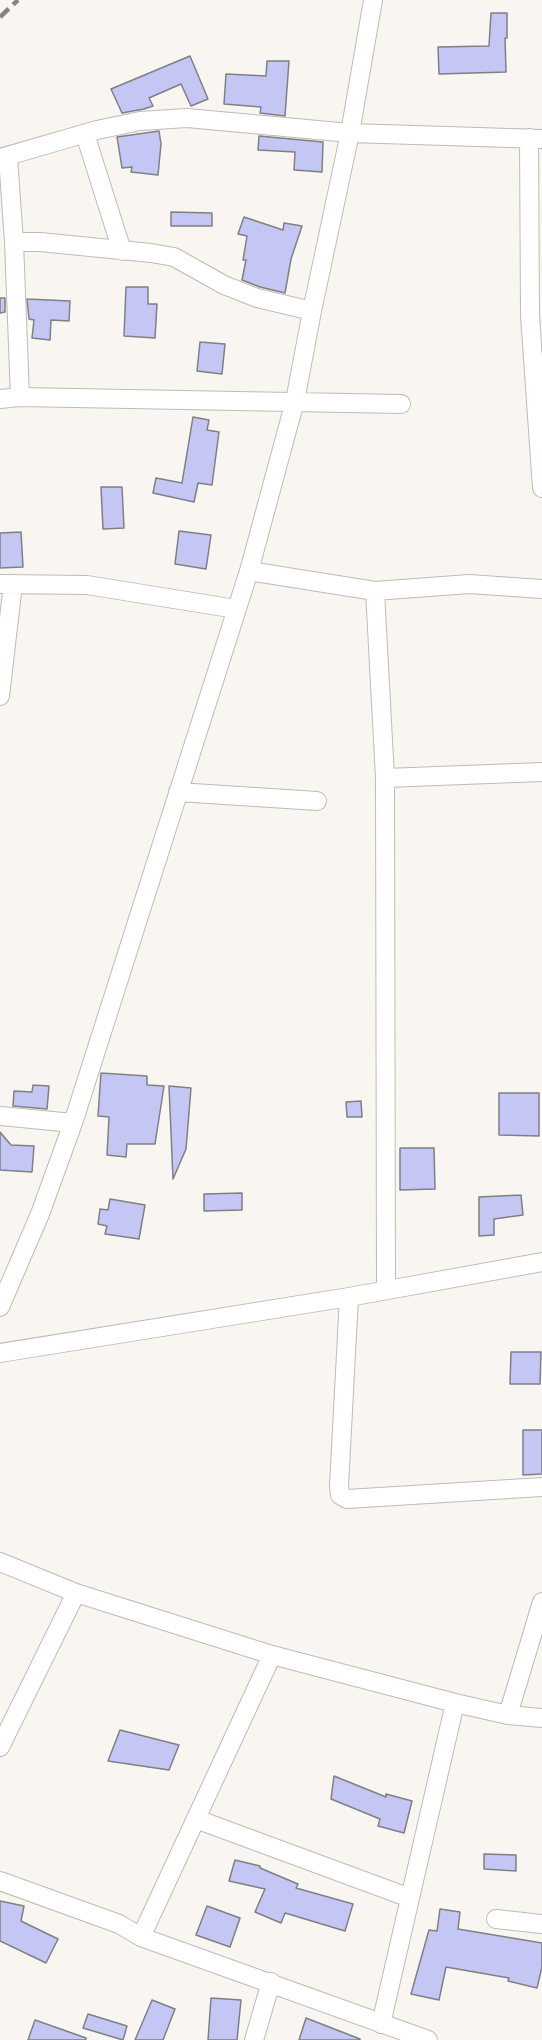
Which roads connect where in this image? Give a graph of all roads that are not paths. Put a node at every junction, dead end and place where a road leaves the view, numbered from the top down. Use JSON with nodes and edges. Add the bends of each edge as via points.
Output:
{"nodes":[{"id":1,"x":373,"y":0,"type":"edge"},
{"id":2,"x":350,"y":133,"type":"junction"},
{"id":3,"x":85,"y":134,"type":"junction"},
{"id":4,"x":536,"y":138,"type":"edge"},
{"id":5,"x":4,"y":158,"type":"edge"},
{"id":6,"x":14,"y":242,"type":"junction"},
{"id":7,"x":122,"y":251,"type":"junction"},
{"id":8,"x":312,"y":311,"type":"junction"},
{"id":9,"x":536,"y":316,"type":"edge"},
{"id":10,"x":20,"y":397,"type":"junction"},
{"id":11,"x":0,"y":399,"type":"edge"},
{"id":12,"x":295,"y":401,"type":"junction"},
{"id":13,"x":401,"y":404,"type":"dead end"},
{"id":14,"x":542,"y":488,"type":"edge"},
{"id":15,"x":249,"y":571,"type":"junction"},
{"id":16,"x":7,"y":584,"type":"edge"},
{"id":17,"x":542,"y":589,"type":"edge"},
{"id":18,"x":375,"y":591,"type":"junction"},
{"id":19,"x":236,"y":609,"type":"junction"},
{"id":20,"x":0,"y":696,"type":"edge"},
{"id":21,"x":542,"y":772,"type":"edge"},
{"id":22,"x":385,"y":778,"type":"junction"},
{"id":23,"x":178,"y":792,"type":"junction"},
{"id":24,"x":317,"y":801,"type":"dead end"},
{"id":25,"x":0,"y":1116,"type":"edge"},
{"id":26,"x":73,"y":1123,"type":"junction"},
{"id":27,"x":542,"y":1262,"type":"edge"},
{"id":28,"x":386,"y":1290,"type":"junction"},
{"id":29,"x":349,"y":1297,"type":"junction"},
{"id":30,"x":0,"y":1307,"type":"edge"},
{"id":31,"x":0,"y":1353,"type":"edge"},
{"id":32,"x":542,"y":1487,"type":"edge"},
{"id":33,"x":0,"y":1562,"type":"edge"},
{"id":34,"x":76,"y":1593,"type":"junction"},
{"id":35,"x":542,"y":1602,"type":"edge"},
{"id":36,"x":272,"y":1655,"type":"junction"},
{"id":37,"x":456,"y":1703,"type":"junction"},
{"id":38,"x":508,"y":1714,"type":"junction"},
{"id":39,"x":542,"y":1718,"type":"edge"},
{"id":40,"x":0,"y":1747,"type":"edge"},
{"id":41,"x":196,"y":1819,"type":"junction"},
{"id":42,"x":0,"y":1881,"type":"edge"},
{"id":43,"x":410,"y":1898,"type":"junction"},
{"id":44,"x":496,"y":1918,"type":"dead end"},
{"id":45,"x":542,"y":1924,"type":"edge"},
{"id":46,"x":141,"y":1936,"type":"junction"},
{"id":47,"x":271,"y":1982,"type":"junction"},
{"id":48,"x":381,"y":2024,"type":"junction"},
{"id":49,"x":254,"y":2040,"type":"edge"},
{"id":50,"x":428,"y":2040,"type":"edge"}],
"edges":[{"from":1,"to":2,"type":"street"},
{"from":2,"to":3,"type":"street","via":[[187,118],[140,121]]},
{"from":2,"to":4,"type":"street"},
{"from":2,"to":8,"type":"street"},
{"from":3,"to":5,"type":"street"},
{"from":3,"to":7,"type":"street"},
{"from":4,"to":9,"type":"street"},
{"from":5,"to":6,"type":"street"},
{"from":6,"to":7,"type":"street"},
{"from":6,"to":10,"type":"street"},
{"from":7,"to":8,"type":"street","via":[[174,257],[256,298]]},
{"from":8,"to":12,"type":"street"},
{"from":9,"to":14,"type":"street"},
{"from":10,"to":11,"type":"street"},
{"from":10,"to":12,"type":"street"},
{"from":12,"to":13,"type":"street"},
{"from":12,"to":15,"type":"street"},
{"from":15,"to":18,"type":"street"},
{"from":15,"to":19,"type":"street"},
{"from":16,"to":19,"type":"street","via":[[87,585]]},
{"from":16,"to":20,"type":"street"},
{"from":17,"to":18,"type":"street","via":[[469,584]]},
{"from":18,"to":22,"type":"street"},
{"from":19,"to":23,"type":"street"},
{"from":21,"to":22,"type":"street"},
{"from":22,"to":28,"type":"street"},
{"from":23,"to":24,"type":"street"},
{"from":23,"to":26,"type":"street"},
{"from":25,"to":26,"type":"street"},
{"from":26,"to":30,"type":"street"},
{"from":27,"to":28,"type":"street"},
{"from":28,"to":29,"type":"street"},
{"from":29,"to":31,"type":"street"},
{"from":29,"to":32,"type":"street","via":[[340,1495],[347,1499]]},
{"from":33,"to":34,"type":"street"},
{"from":34,"to":36,"type":"street"},
{"from":34,"to":40,"type":"street"},
{"from":35,"to":38,"type":"street"},
{"from":36,"to":37,"type":"street"},
{"from":36,"to":41,"type":"street"},
{"from":37,"to":38,"type":"street"},
{"from":37,"to":43,"type":"street"},
{"from":38,"to":39,"type":"street"},
{"from":41,"to":43,"type":"street"},
{"from":41,"to":46,"type":"street"},
{"from":42,"to":46,"type":"street","via":[[119,1924]]},
{"from":43,"to":48,"type":"street"},
{"from":44,"to":45,"type":"street"},
{"from":46,"to":47,"type":"street"},
{"from":47,"to":48,"type":"street"},
{"from":47,"to":49,"type":"street"},
{"from":48,"to":50,"type":"street"}]}
